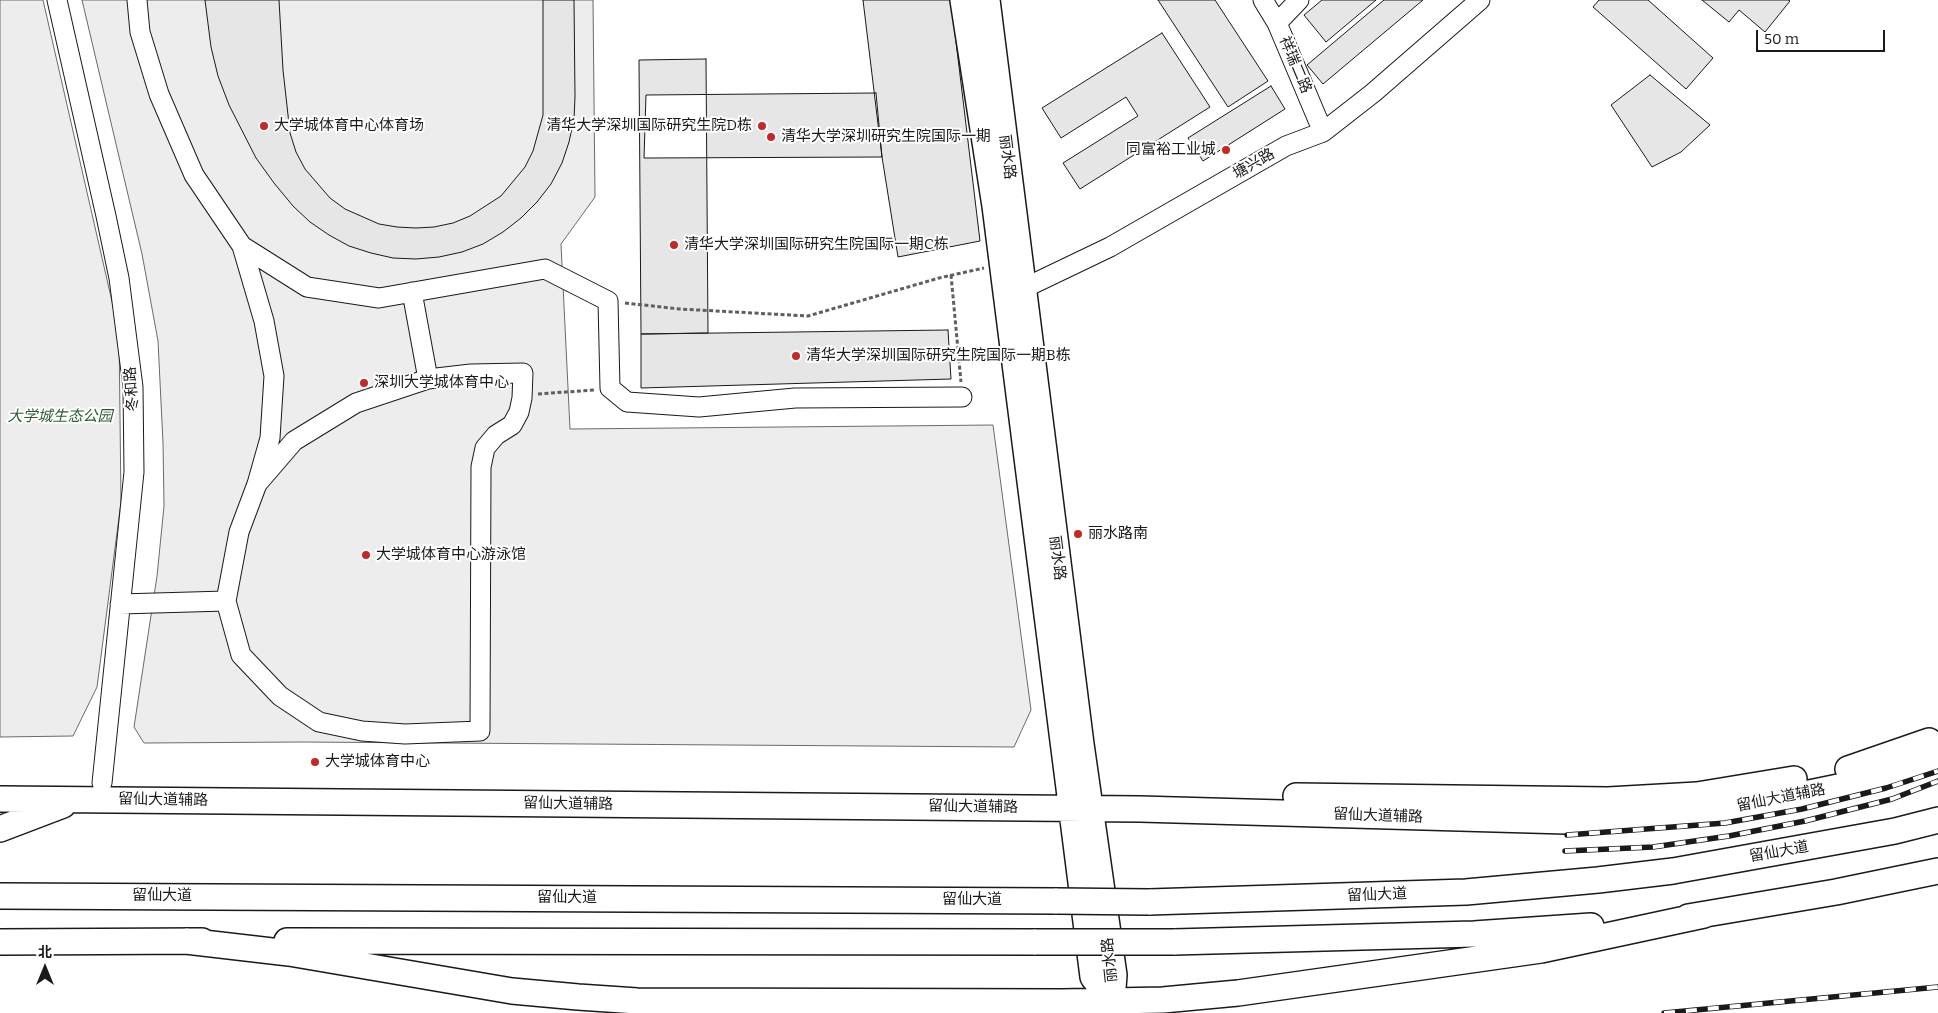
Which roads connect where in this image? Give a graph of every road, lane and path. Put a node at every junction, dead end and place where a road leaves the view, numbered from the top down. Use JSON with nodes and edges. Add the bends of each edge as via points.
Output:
{"nodes":[{"id":1,"x":57,"y":0,"type":"edge"},
{"id":2,"x":137,"y":0,"type":"edge"},
{"id":3,"x":963,"y":0,"type":"edge"},
{"id":4,"x":987,"y":0,"type":"edge"},
{"id":5,"x":1263,"y":0,"type":"edge"},
{"id":6,"x":1299,"y":0,"type":"edge"},
{"id":7,"x":1480,"y":0,"type":"edge"},
{"id":8,"x":1277,"y":23,"type":"junction"},
{"id":9,"x":1323,"y":132,"type":"junction"},
{"id":10,"x":242,"y":246,"type":"junction"},
{"id":11,"x":1002,"y":264,"type":"junction"},
{"id":12,"x":951,"y":275,"type":"junction"},
{"id":13,"x":412,"y":292,"type":"junction"},
{"id":14,"x":1015,"y":293,"type":"junction"},
{"id":15,"x":608,"y":301,"type":"junction"},
{"id":16,"x":428,"y":379,"type":"junction"},
{"id":17,"x":610,"y":388,"type":"junction"},
{"id":18,"x":522,"y":395,"type":"junction"},
{"id":19,"x":962,"y":397,"type":"joint"},
{"id":20,"x":257,"y":484,"type":"junction"},
{"id":21,"x":226,"y":602,"type":"junction"},
{"id":22,"x":120,"y":604,"type":"junction"},
{"id":23,"x":1938,"y":737,"type":"edge"},
{"id":24,"x":1938,"y":755,"type":"edge"},
{"id":25,"x":0,"y":782,"type":"edge"},
{"id":26,"x":102,"y":783,"type":"junction"},
{"id":27,"x":0,"y":799,"type":"edge"},
{"id":28,"x":76,"y":799,"type":"junction"},
{"id":29,"x":1079,"y":801,"type":"junction"},
{"id":30,"x":1938,"y":820,"type":"edge"},
{"id":31,"x":0,"y":829,"type":"edge"},
{"id":32,"x":1938,"y":871,"type":"edge"},
{"id":33,"x":0,"y":896,"type":"edge"},
{"id":34,"x":1704,"y":915,"type":"junction"},
{"id":35,"x":186,"y":941,"type":"junction"},
{"id":36,"x":0,"y":942,"type":"edge"},
{"id":37,"x":1112,"y":1001,"type":"junction"}],
"edges":[{"from":1,"to":22,"type":"street","name":"冬和路","via":[[119,278],[133,387],[134,472]]},
{"from":2,"to":10,"type":"street","via":[[140,32],[163,103],[194,175]]},
{"from":3,"to":11,"type":"main road","name":"丽水路"},
{"from":4,"to":14,"type":"main road","name":"丽水路"},
{"from":5,"to":8,"type":"street","name":"祥瑞二路"},
{"from":6,"to":8,"type":"street"},
{"from":7,"to":9,"type":"street","name":"塘兴路","via":[[1376,91]]},
{"from":8,"to":9,"type":"street","name":"祥瑞二路"},
{"from":9,"to":14,"type":"street","name":"塘兴路","via":[[1286,146],[1110,247]]},
{"from":10,"to":13,"type":"street","via":[[307,286],[379,298]]},
{"from":10,"to":20,"type":"street","via":[[264,321],[274,376],[270,438]]},
{"from":11,"to":12,"type":"path"},
{"from":11,"to":14,"type":"main road","name":"丽水路"},
{"from":12,"to":15,"type":"path","via":[[808,316],[680,309]]},
{"from":12,"to":19,"type":"path"},
{"from":13,"to":15,"type":"street","via":[[545,269]]},
{"from":13,"to":16,"type":"street"},
{"from":14,"to":29,"type":"main road","name":"丽水路"},
{"from":15,"to":17,"type":"street"},
{"from":16,"to":18,"type":"street","via":[[523,373]]},
{"from":16,"to":20,"type":"street","via":[[356,404],[294,441]]},
{"from":17,"to":18,"type":"path"},
{"from":17,"to":19,"type":"street","via":[[627,402],[699,408],[795,398]]},
{"from":18,"to":21,"type":"street","via":[[512,425],[485,448],[481,467],[480,731],[405,734],[362,731],[319,722],[280,696],[241,655]]},
{"from":20,"to":21,"type":"street","via":[[239,532]]},
{"from":21,"to":22,"type":"street"},
{"from":22,"to":26,"type":"street","name":"冬和路"},
{"from":23,"to":29,"type":"main road","name":"留仙大道辅路","via":[[1850,768],[1697,795],[1608,800],[1139,795]]},
{"from":24,"to":29,"type":"main road","name":"留仙大道辅路","via":[[1853,784],[1756,804],[1566,821]]},
{"from":25,"to":26,"type":"main road","name":"留仙大道辅路"},
{"from":26,"to":28,"type":"main road"},
{"from":26,"to":29,"type":"main road","name":"留仙大道辅路"},
{"from":27,"to":28,"type":"main road","name":"留仙大道辅路"},
{"from":28,"to":29,"type":"main road","name":"留仙大道辅路"},
{"from":28,"to":31,"type":"main road"},
{"from":29,"to":37,"type":"main road","name":"丽水路","via":[[1093,976]]},
{"from":30,"to":33,"type":"main road","name":"留仙大道","bridge":true,"via":[[1895,831],[1673,871],[1466,892],[1149,902]]},
{"from":32,"to":34,"type":"main road"},
{"from":34,"to":35,"type":"main road","bridge":true,"via":[[1474,934],[1174,942]]},
{"from":34,"to":37,"type":"main road","via":[[1541,950],[1238,993]]},
{"from":35,"to":36,"type":"main road"},
{"from":35,"to":37,"type":"main road","via":[[289,954],[512,991],[578,997],[637,1000]]}]}
